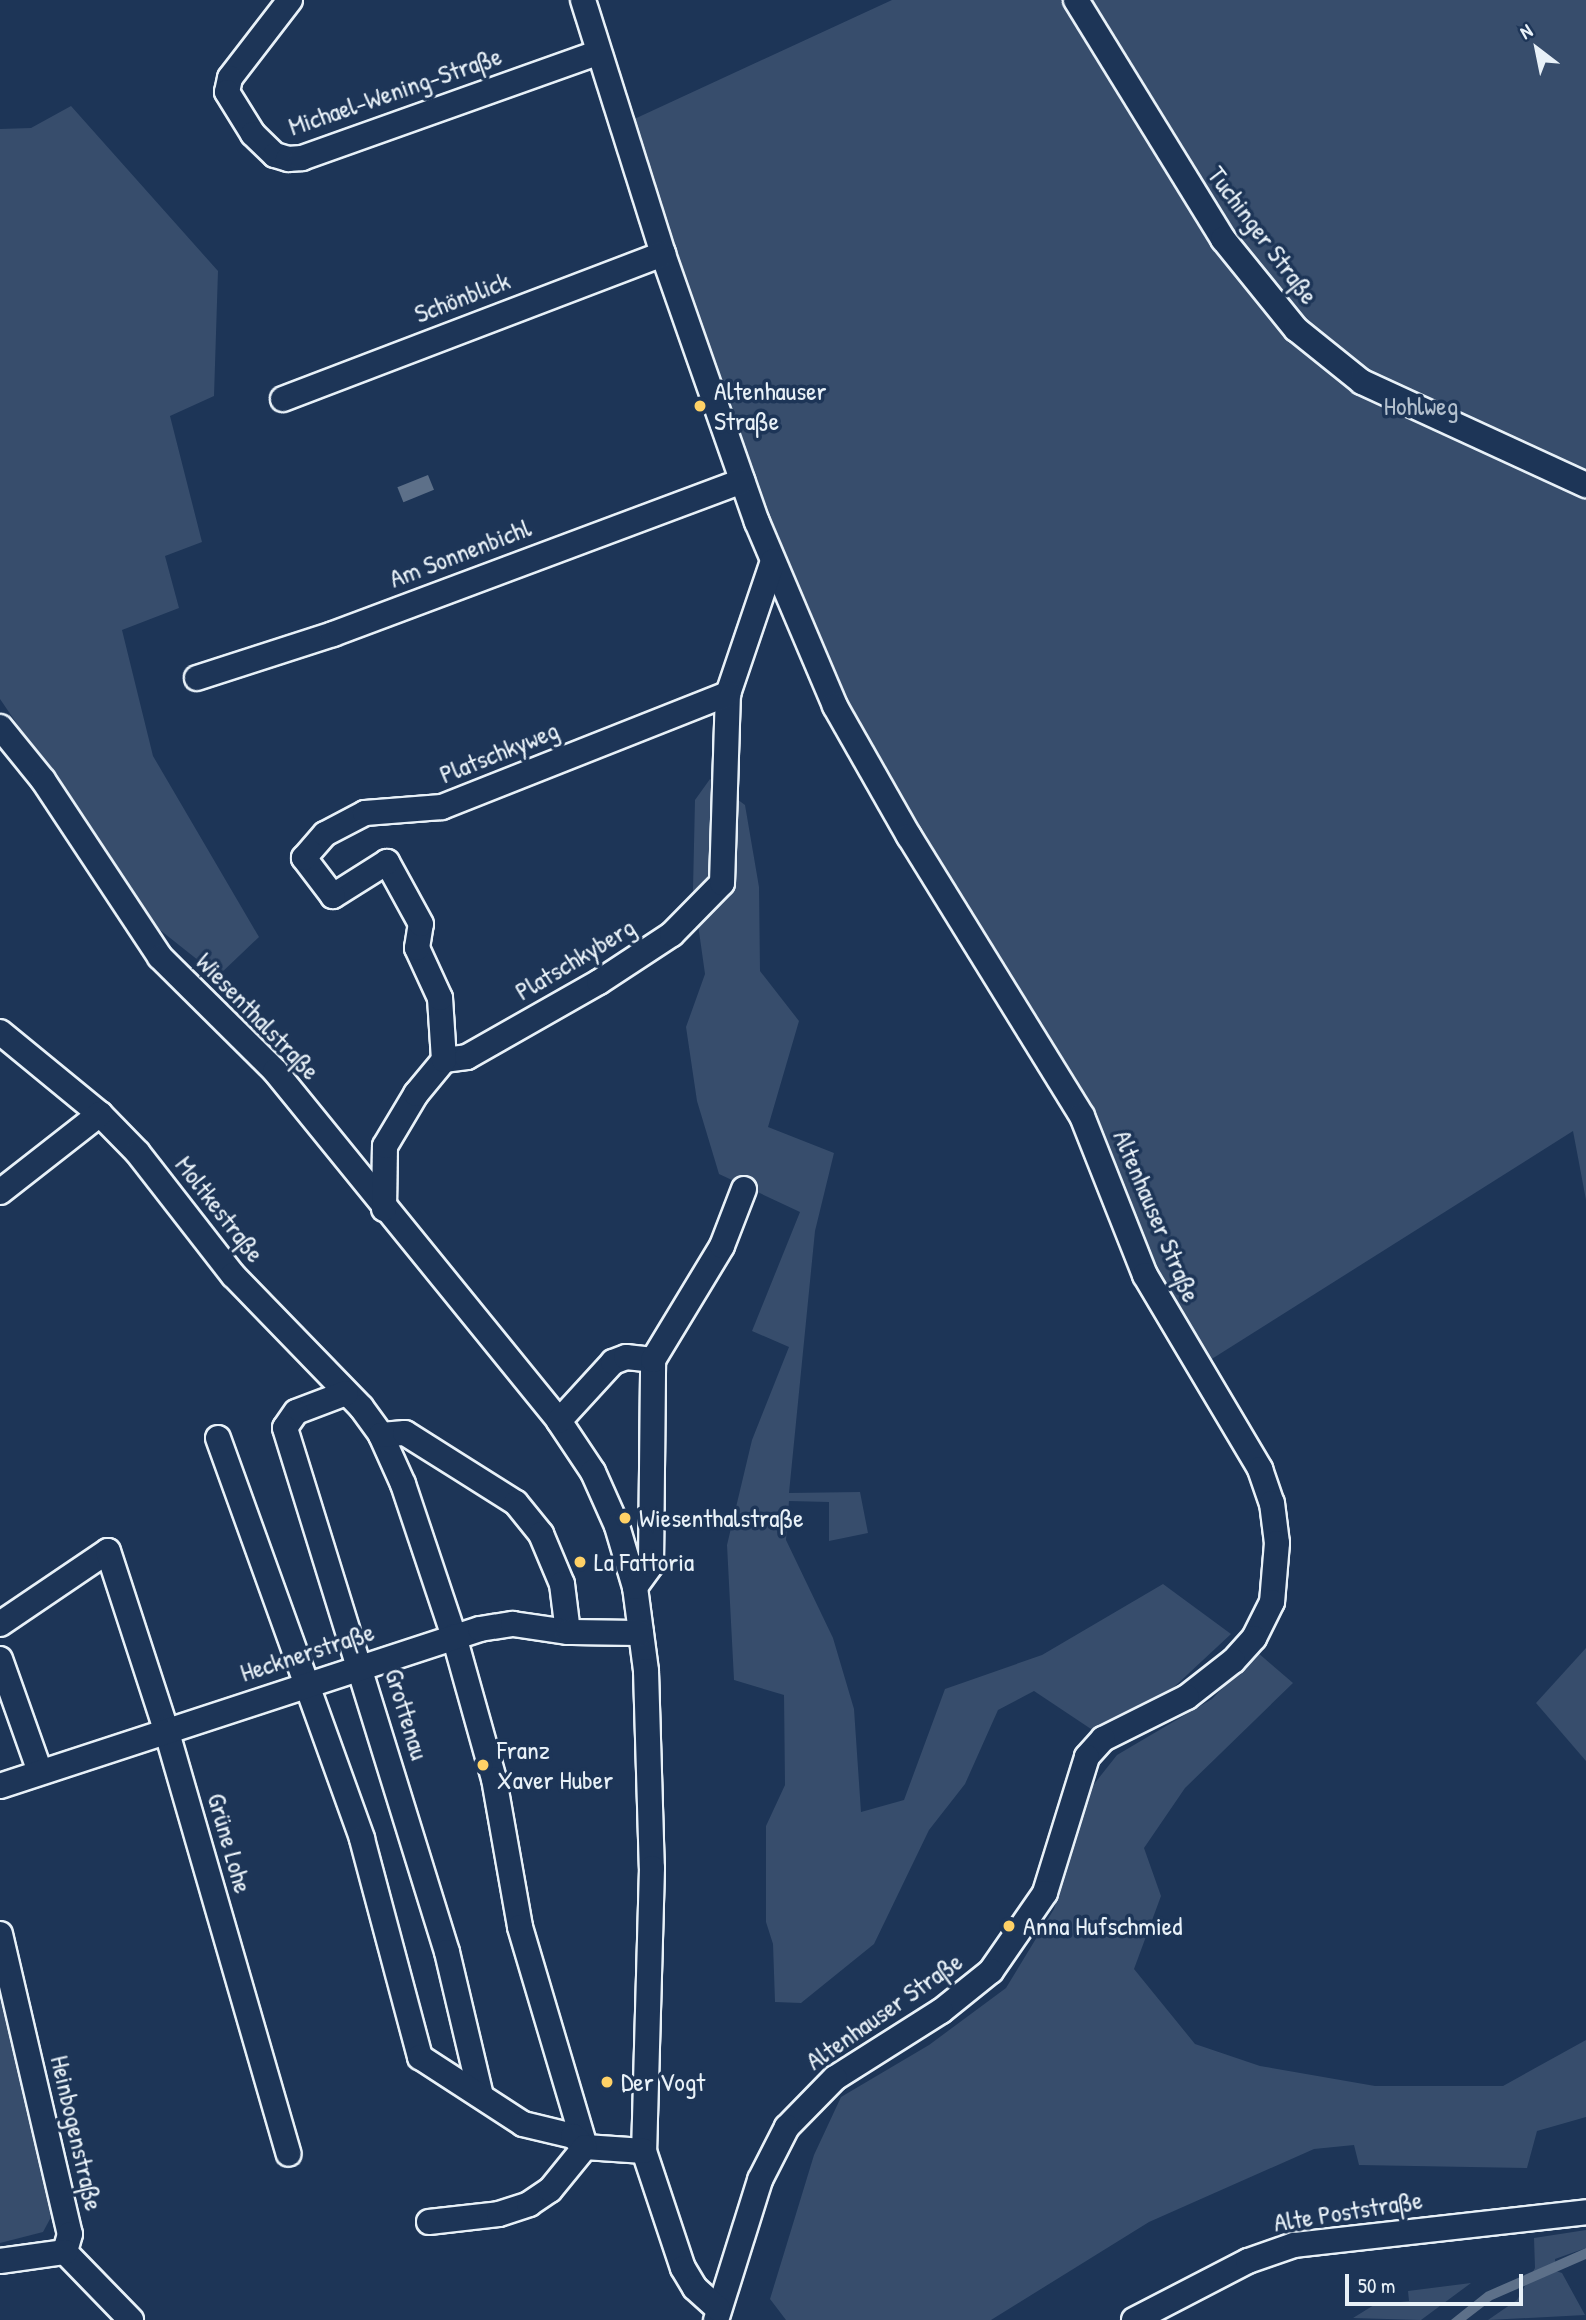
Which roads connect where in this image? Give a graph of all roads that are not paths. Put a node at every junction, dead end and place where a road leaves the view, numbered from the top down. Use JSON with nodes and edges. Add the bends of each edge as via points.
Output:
{"nodes":[{"id":1,"x":290,"y":0,"type":"edge"},
{"id":2,"x":583,"y":0,"type":"edge"},
{"id":3,"x":1076,"y":0,"type":"edge"},
{"id":4,"x":597,"y":53,"type":"junction"},
{"id":5,"x":663,"y":254,"type":"junction"},
{"id":6,"x":283,"y":399,"type":"dead end"},
{"id":7,"x":742,"y":481,"type":"junction"},
{"id":8,"x":1586,"y":485,"type":"edge"},
{"id":9,"x":773,"y":561,"type":"junction"},
{"id":10,"x":197,"y":678,"type":"dead end"},
{"id":11,"x":728,"y":695,"type":"junction"},
{"id":12,"x":0,"y":727,"type":"edge"},
{"id":13,"x":0,"y":1032,"type":"edge"},
{"id":14,"x":444,"y":1060,"type":"junction"},
{"id":15,"x":100,"y":1114,"type":"junction"},
{"id":16,"x":744,"y":1189,"type":"dead end"},
{"id":17,"x":0,"y":1192,"type":"edge"},
{"id":18,"x":384,"y":1209,"type":"junction"},
{"id":19,"x":653,"y":1360,"type":"junction"},
{"id":20,"x":346,"y":1393,"type":"junction"},
{"id":21,"x":559,"y":1420,"type":"junction"},
{"id":22,"x":381,"y":1435,"type":"junction"},
{"id":23,"x":218,"y":1438,"type":"dead end"},
{"id":24,"x":635,"y":1587,"type":"junction"},
{"id":25,"x":0,"y":1624,"type":"edge"},
{"id":26,"x":568,"y":1632,"type":"junction"},
{"id":27,"x":640,"y":1633,"type":"junction"},
{"id":28,"x":454,"y":1636,"type":"junction"},
{"id":29,"x":0,"y":1659,"type":"edge"},
{"id":30,"x":361,"y":1666,"type":"junction"},
{"id":31,"x":305,"y":1684,"type":"junction"},
{"id":32,"x":166,"y":1729,"type":"junction"},
{"id":33,"x":40,"y":1772,"type":"junction"},
{"id":34,"x":0,"y":1786,"type":"edge"},
{"id":35,"x":0,"y":1934,"type":"edge"},
{"id":36,"x":480,"y":2092,"type":"junction"},
{"id":37,"x":585,"y":2147,"type":"junction"},
{"id":38,"x":644,"y":2151,"type":"junction"},
{"id":39,"x":289,"y":2154,"type":"dead end"},
{"id":40,"x":1586,"y":2213,"type":"edge"},
{"id":41,"x":429,"y":2222,"type":"dead end"},
{"id":42,"x":65,"y":2252,"type":"junction"},
{"id":43,"x":0,"y":2261,"type":"edge"},
{"id":44,"x":717,"y":2314,"type":"edge"},
{"id":45,"x":131,"y":2320,"type":"edge"},
{"id":46,"x":1134,"y":2320,"type":"edge"}],
"edges":[{"from":1,"to":4,"type":"street","name":"Michael-Wening-Straße","via":[[230,78],[227,92],[253,134],[275,155],[288,159],[302,158]]},
{"from":2,"to":4,"type":"street","name":"Altenhauser Straße"},
{"from":3,"to":8,"type":"street","name":"Tuchinger Straße","via":[[1217,230],[1296,329],[1362,382]]},
{"from":4,"to":5,"type":"street","name":"Altenhauser Straße"},
{"from":5,"to":6,"type":"street","name":"Schönblick"},
{"from":5,"to":7,"type":"street","name":"Altenhauser Straße"},
{"from":7,"to":9,"type":"street","name":"Altenhauser Straße"},
{"from":7,"to":10,"type":"street","name":"Am Sonnenbichl","via":[[314,641]]},
{"from":9,"to":11,"type":"street"},
{"from":9,"to":44,"type":"street","name":"Altenhauser Straße","via":[[835,706],[909,836],[1082,1116],[1145,1275],[1260,1469],[1272,1503],[1278,1566],[1266,1615],[1233,1661],[1186,1697],[1103,1739],[1087,1758],[1045,1893],[990,1971],[942,2011],[835,2078],[787,2127],[760,2180]]},
{"from":11,"to":14,"type":"street","name":"Platschkyberg","via":[[722,883],[672,934],[599,982],[467,1057]]},
{"from":11,"to":14,"type":"street","name":"Platschkyweg","via":[[442,807],[365,813],[326,834],[304,858],[333,896],[387,862],[421,925],[416,948],[440,998]]},
{"from":12,"to":18,"type":"street","name":"Wiesenthalstraße","via":[[43,780],[160,957],[275,1071]]},
{"from":13,"to":15,"type":"street","name":"Moltkestraße"},
{"from":14,"to":18,"type":"street","via":[[416,1094],[385,1146]]},
{"from":15,"to":17,"type":"street"},
{"from":15,"to":20,"type":"street","name":"Moltkestraße","via":[[138,1153],[233,1275]]},
{"from":16,"to":19,"type":"street","via":[[722,1246]]},
{"from":18,"to":21,"type":"street","name":"Wiesenthalstraße"},
{"from":19,"to":21,"type":"street","via":[[625,1357],[613,1362]]},
{"from":19,"to":24,"type":"street","via":[[651,1564]]},
{"from":20,"to":22,"type":"street","name":"Moltkestraße"},
{"from":20,"to":30,"type":"street","name":"Grottenau","via":[[296,1412],[285,1428]]},
{"from":21,"to":24,"type":"street","name":"Wiesenthalstraße","via":[[593,1472],[617,1526]]},
{"from":22,"to":26,"type":"street","via":[[405,1433],[516,1503],[541,1534],[562,1584]]},
{"from":22,"to":28,"type":"street","name":"Moltkestraße","via":[[403,1484]]},
{"from":23,"to":31,"type":"street"},
{"from":24,"to":27,"type":"street","name":"Wiesenthalstraße"},
{"from":25,"to":32,"type":"street","name":"Grüne Lohe","via":[[108,1551]]},
{"from":26,"to":27,"type":"street","name":"Hecknerstraße"},
{"from":26,"to":28,"type":"street","name":"Hecknerstraße","via":[[500,1624]]},
{"from":27,"to":38,"type":"street","name":"Wiesenthalstraße","via":[[650,1753],[652,1868]]},
{"from":28,"to":30,"type":"street","name":"Hecknerstraße"},
{"from":28,"to":37,"type":"street","via":[[494,1779],[520,1927]]},
{"from":29,"to":33,"type":"street"},
{"from":30,"to":31,"type":"street","name":"Hecknerstraße"},
{"from":30,"to":36,"type":"street","name":"Grottenau","via":[[447,1952]]},
{"from":31,"to":32,"type":"street","name":"Hecknerstraße"},
{"from":31,"to":36,"type":"street","via":[[362,1839],[420,2057]]},
{"from":32,"to":33,"type":"street","name":"Hecknerstraße"},
{"from":32,"to":39,"type":"street","name":"Grüne Lohe"},
{"from":33,"to":34,"type":"street","name":"Hecknerstraße"},
{"from":35,"to":42,"type":"street","name":"Heinbogenstraße","via":[[70,2234]]},
{"from":36,"to":37,"type":"street","via":[[523,2124],[572,2136]]},
{"from":37,"to":38,"type":"street"},
{"from":37,"to":41,"type":"street","via":[[550,2190],[528,2204],[499,2214]]},
{"from":38,"to":44,"type":"street","name":"Wiesenthalstraße","via":[[683,2268]]},
{"from":40,"to":46,"type":"street","name":"Alte Poststraße","via":[[1294,2245],[1248,2261]]},
{"from":42,"to":43,"type":"street"},
{"from":42,"to":45,"type":"street"}]}
